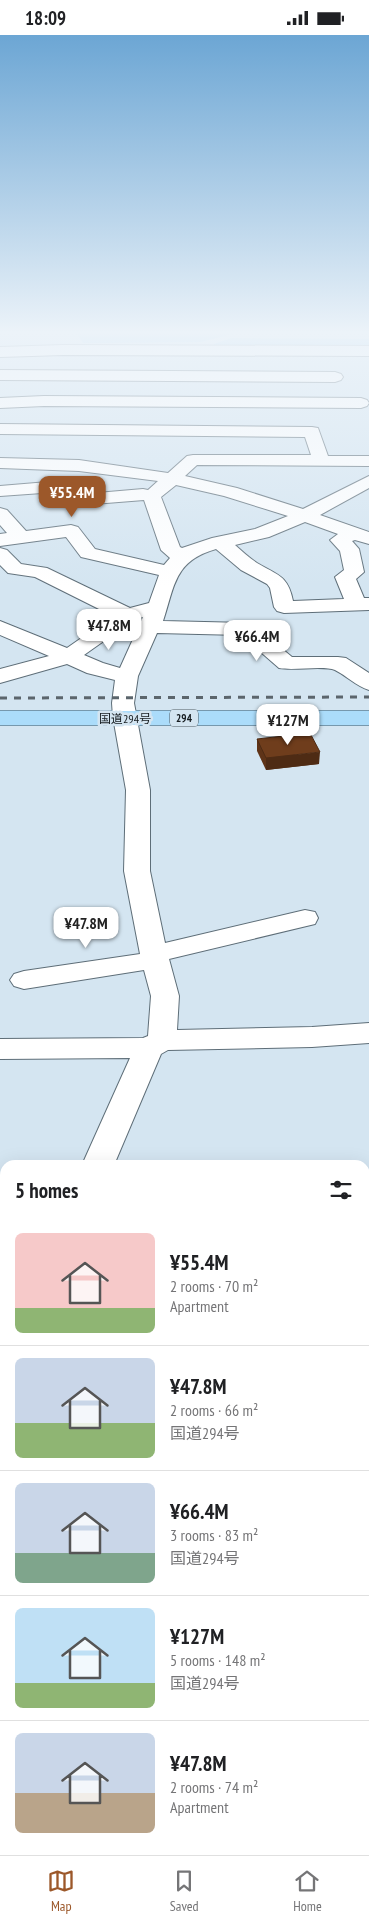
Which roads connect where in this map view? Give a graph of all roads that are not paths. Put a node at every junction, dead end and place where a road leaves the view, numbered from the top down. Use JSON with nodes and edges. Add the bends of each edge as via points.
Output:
{"nodes":[{"id":1,"x":102,"y":417,"type":"edge"},
{"id":2,"x":0,"y":429,"type":"edge"},
{"id":3,"x":98,"y":430,"type":"junction"},
{"id":4,"x":81,"y":454,"type":"junction"},
{"id":5,"x":369,"y":461,"type":"edge"},
{"id":6,"x":322,"y":462,"type":"junction"},
{"id":7,"x":0,"y":463,"type":"edge"},
{"id":8,"x":172,"y":478,"type":"junction"},
{"id":9,"x":366,"y":485,"type":"edge"},
{"id":10,"x":0,"y":491,"type":"edge"},
{"id":11,"x":152,"y":495,"type":"junction"},
{"id":12,"x":0,"y":514,"type":"edge"},
{"id":13,"x":304,"y":515,"type":"junction"},
{"id":14,"x":362,"y":535,"type":"edge"},
{"id":15,"x":21,"y":537,"type":"junction"},
{"id":16,"x":0,"y":540,"type":"edge"},
{"id":17,"x":219,"y":542,"type":"junction"},
{"id":18,"x":0,"y":554,"type":"edge"},
{"id":19,"x":176,"y":564,"type":"junction"},
{"id":20,"x":362,"y":604,"type":"edge"},
{"id":21,"x":128,"y":615,"type":"junction"},
{"id":22,"x":153,"y":617,"type":"junction"},
{"id":23,"x":0,"y":627,"type":"edge"},
{"id":24,"x":68,"y":657,"type":"junction"},
{"id":25,"x":369,"y":664,"type":"edge"},
{"id":26,"x":342,"y":667,"type":"junction"},
{"id":27,"x":0,"y":676,"type":"edge"},
{"id":28,"x":126,"y":676,"type":"junction"},
{"id":29,"x":369,"y":683,"type":"edge"},
{"id":30,"x":124,"y":717,"type":"junction"},
{"id":31,"x":0,"y":718,"type":"edge"},
{"id":32,"x":369,"y":718,"type":"edge"},
{"id":33,"x":305,"y":918,"type":"dead end"},
{"id":34,"x":154,"y":957,"type":"junction"},
{"id":35,"x":24,"y":980,"type":"dead end"},
{"id":36,"x":369,"y":1033,"type":"edge"},
{"id":37,"x":156,"y":1044,"type":"junction"},
{"id":38,"x":0,"y":1049,"type":"edge"},
{"id":39,"x":100,"y":1160,"type":"edge"}],
"edges":[{"from":1,"to":3,"type":"street"},
{"from":2,"to":3,"type":"street"},
{"from":3,"to":4,"type":"street"},
{"from":3,"to":6,"type":"street","via":[[312,432]]},
{"from":4,"to":7,"type":"street"},
{"from":4,"to":8,"type":"street"},
{"from":5,"to":6,"type":"street"},
{"from":6,"to":8,"type":"street","via":[[193,460]]},
{"from":8,"to":11,"type":"street"},
{"from":8,"to":13,"type":"street"},
{"from":9,"to":13,"type":"street"},
{"from":10,"to":11,"type":"street","via":[[48,487],[56,502]]},
{"from":11,"to":19,"type":"street"},
{"from":12,"to":15,"type":"street"},
{"from":13,"to":14,"type":"street"},
{"from":13,"to":17,"type":"street","via":[[254,536]]},
{"from":14,"to":20,"type":"street","via":[[340,540],[349,549],[354,572],[344,577]]},
{"from":15,"to":16,"type":"street"},
{"from":15,"to":19,"type":"street","via":[[71,531],[88,553]]},
{"from":17,"to":19,"type":"street","via":[[190,551]]},
{"from":17,"to":20,"type":"street","via":[[248,566],[274,580],[280,587],[284,607]]},
{"from":18,"to":21,"type":"street","via":[[15,569],[40,572]]},
{"from":19,"to":22,"type":"street"},
{"from":21,"to":22,"type":"street"},
{"from":21,"to":24,"type":"street"},
{"from":22,"to":26,"type":"street","via":[[246,629],[288,663],[338,663]]},
{"from":22,"to":28,"type":"street"},
{"from":23,"to":24,"type":"street"},
{"from":24,"to":27,"type":"street"},
{"from":24,"to":28,"type":"street"},
{"from":25,"to":26,"type":"street"},
{"from":26,"to":29,"type":"street"},
{"from":28,"to":30,"type":"street"},
{"from":30,"to":31,"type":"highway","name":"国道294号","number":"294"},
{"from":30,"to":32,"type":"highway","name":"国道294号","number":"294"},
{"from":30,"to":34,"type":"street","via":[[138,790],[137,871]]},
{"from":33,"to":34,"type":"street"},
{"from":34,"to":35,"type":"street"},
{"from":34,"to":37,"type":"street","via":[[165,996]]},
{"from":36,"to":37,"type":"street"},
{"from":37,"to":38,"type":"street"},
{"from":37,"to":39,"type":"street"}]}
